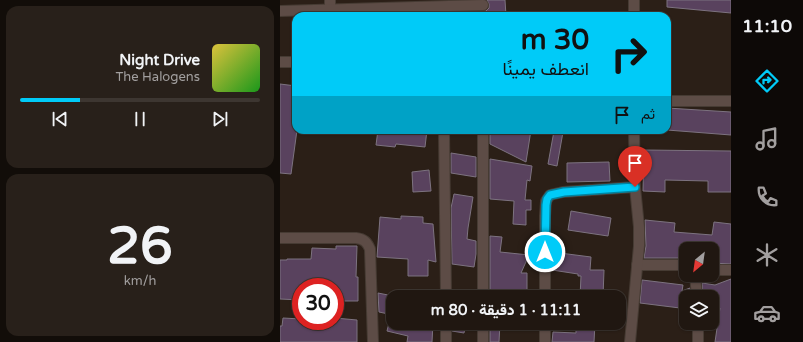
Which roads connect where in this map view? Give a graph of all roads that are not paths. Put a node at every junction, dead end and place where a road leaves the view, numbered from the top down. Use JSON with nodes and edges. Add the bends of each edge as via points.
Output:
{"nodes":[{"id":1,"x":634,"y":0,"type":"edge"},
{"id":2,"x":483,"y":3,"type":"edge"},
{"id":3,"x":330,"y":9,"type":"edge"},
{"id":4,"x":280,"y":11,"type":"edge"},
{"id":5,"x":634,"y":12,"type":"edge"},
{"id":6,"x":280,"y":62,"type":"edge"},
{"id":7,"x":292,"y":62,"type":"edge"},
{"id":8,"x":671,"y":101,"type":"edge"},
{"id":9,"x":731,"y":101,"type":"edge"},
{"id":10,"x":444,"y":134,"type":"edge"},
{"id":11,"x":483,"y":134,"type":"edge"},
{"id":12,"x":634,"y":134,"type":"edge"},
{"id":13,"x":635,"y":187,"type":"junction"},
{"id":14,"x":280,"y":238,"type":"edge"},
{"id":15,"x":637,"y":265,"type":"junction"},
{"id":16,"x":679,"y":265,"type":"edge"},
{"id":17,"x":719,"y":270,"type":"edge"},
{"id":18,"x":731,"y":270,"type":"edge"},
{"id":19,"x":446,"y":290,"type":"edge"},
{"id":20,"x":483,"y":290,"type":"edge"},
{"id":21,"x":545,"y":290,"type":"edge"},
{"id":22,"x":446,"y":330,"type":"edge"},
{"id":23,"x":483,"y":330,"type":"edge"},
{"id":24,"x":545,"y":330,"type":"edge"},
{"id":25,"x":698,"y":330,"type":"edge"},
{"id":26,"x":373,"y":342,"type":"edge"},
{"id":27,"x":446,"y":342,"type":"edge"},
{"id":28,"x":483,"y":342,"type":"edge"},
{"id":29,"x":545,"y":342,"type":"edge"},
{"id":30,"x":630,"y":342,"type":"edge"},
{"id":31,"x":698,"y":342,"type":"edge"}],
"edges":[{"from":1,"to":5,"type":"street"},
{"from":2,"to":3,"type":"street"},
{"from":3,"to":4,"type":"street"},
{"from":6,"to":7,"type":"street"},
{"from":8,"to":9,"type":"street"},
{"from":10,"to":19,"type":"street"},
{"from":11,"to":20,"type":"street"},
{"from":12,"to":13,"type":"street"},
{"from":13,"to":15,"type":"street","via":[[639,227]]},
{"from":13,"to":21,"type":"street","via":[[564,192],[549,196],[545,216]]},
{"from":14,"to":26,"type":"street","via":[[356,238],[366,241],[370,249]]},
{"from":15,"to":16,"type":"street"},
{"from":15,"to":30,"type":"street"},
{"from":17,"to":18,"type":"street"},
{"from":22,"to":27,"type":"street"},
{"from":23,"to":28,"type":"street"},
{"from":24,"to":29,"type":"street"},
{"from":25,"to":31,"type":"street"}]}
